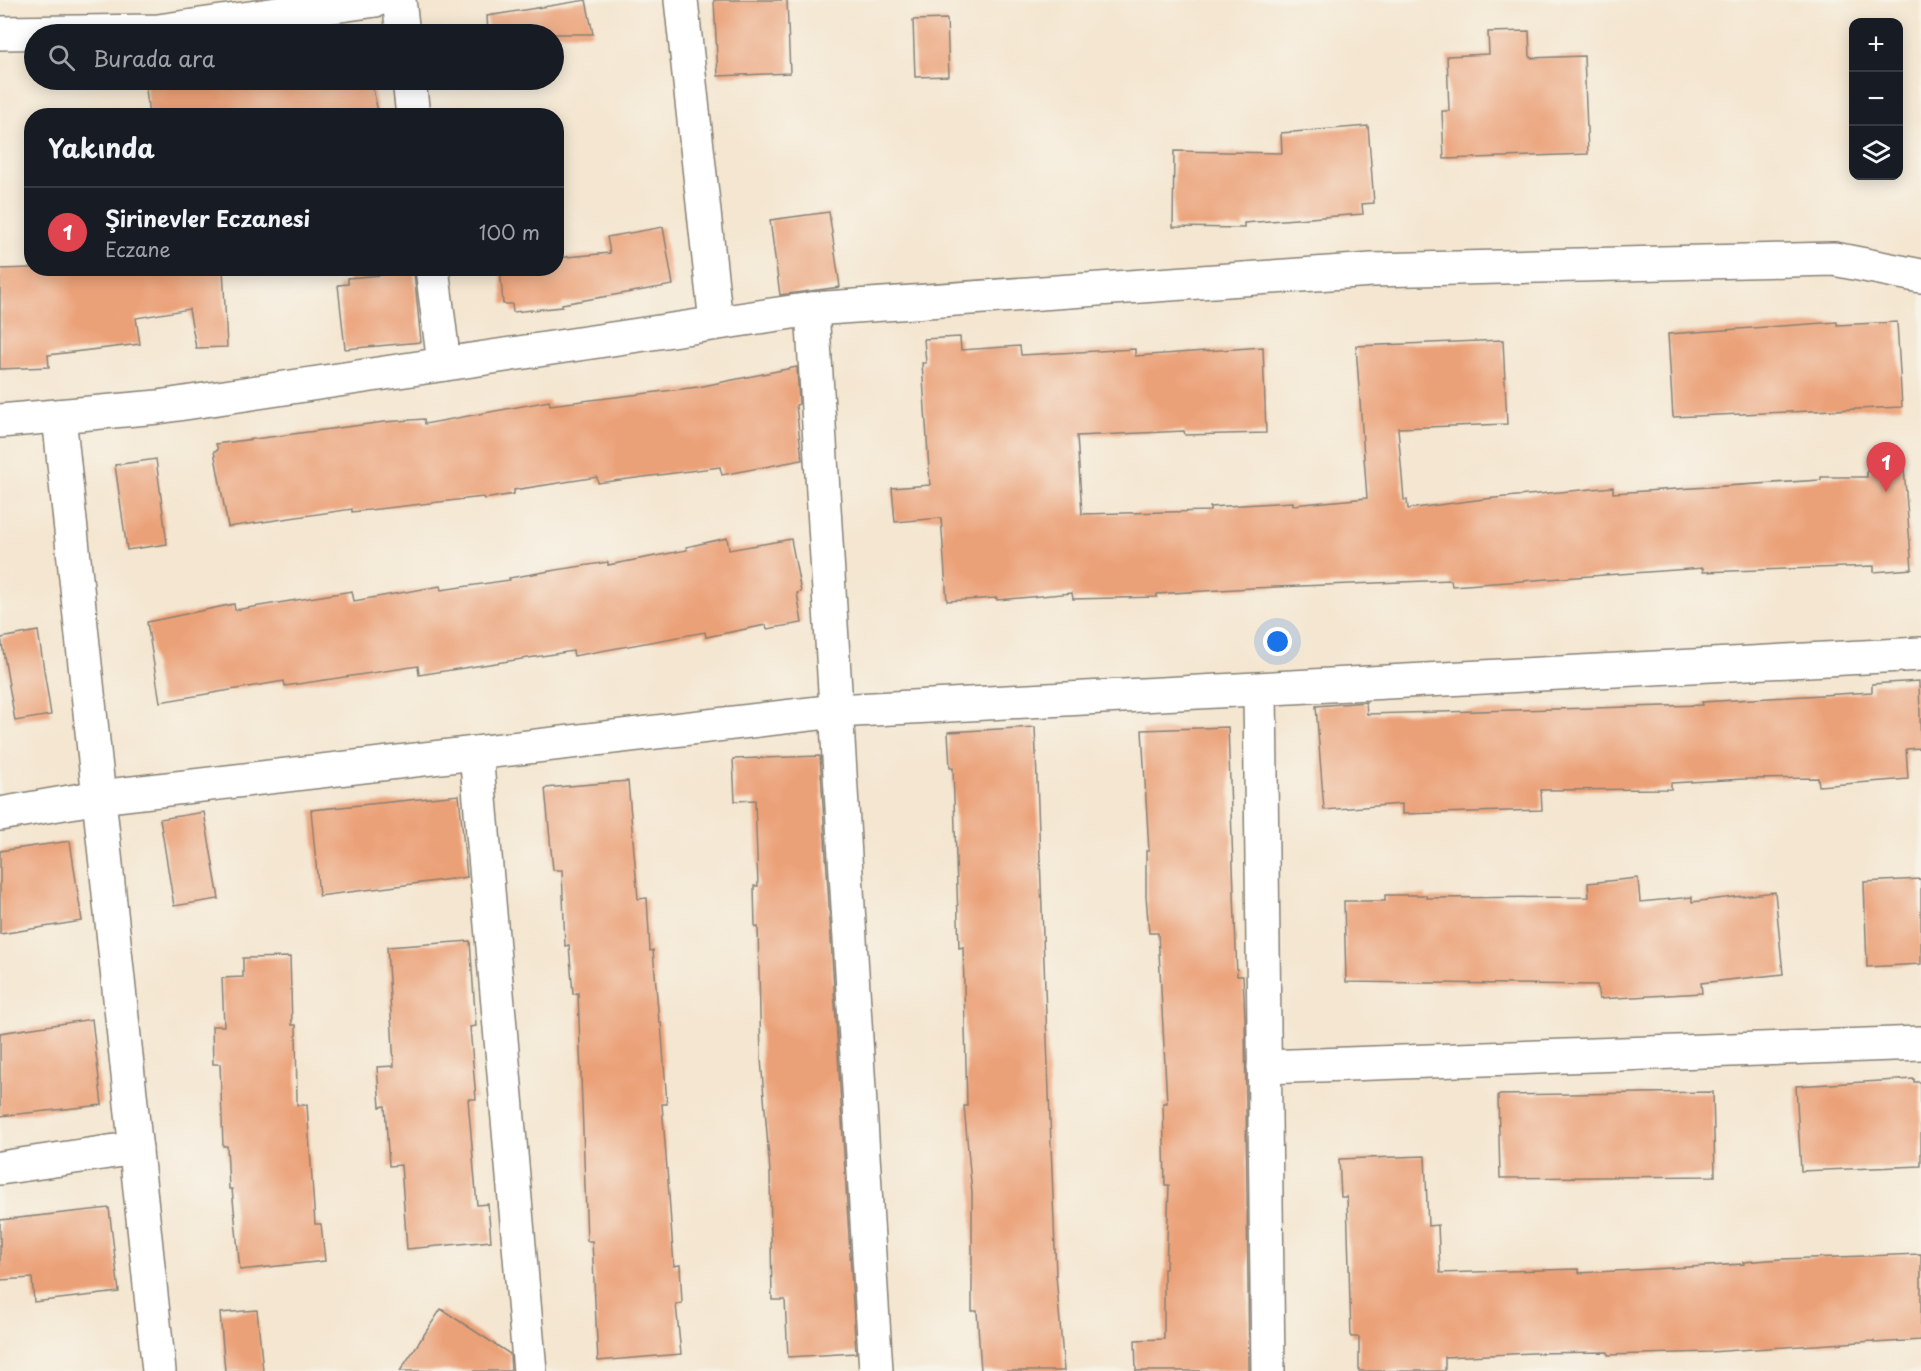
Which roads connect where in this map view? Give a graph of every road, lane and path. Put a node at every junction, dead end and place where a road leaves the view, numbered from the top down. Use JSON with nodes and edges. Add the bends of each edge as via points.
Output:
{"nodes":[{"id":1,"x":376,"y":0,"type":"edge"},
{"id":2,"x":399,"y":0,"type":"edge"},
{"id":3,"x":681,"y":0,"type":"edge"},
{"id":4,"x":273,"y":8,"type":"edge"},
{"id":5,"x":196,"y":24,"type":"edge"},
{"id":6,"x":402,"y":24,"type":"edge"},
{"id":7,"x":0,"y":33,"type":"edge"},
{"id":8,"x":24,"y":33,"type":"edge"},
{"id":9,"x":410,"y":90,"type":"edge"},
{"id":10,"x":412,"y":108,"type":"edge"},
{"id":11,"x":433,"y":276,"type":"edge"},
{"id":12,"x":1921,"y":276,"type":"edge"},
{"id":13,"x":812,"y":309,"type":"junction"},
{"id":14,"x":716,"y":323,"type":"junction"},
{"id":15,"x":444,"y":364,"type":"junction"},
{"id":16,"x":59,"y":416,"type":"junction"},
{"id":17,"x":0,"y":421,"type":"edge"},
{"id":18,"x":1921,"y":654,"type":"edge"},
{"id":19,"x":1260,"y":690,"type":"junction"},
{"id":20,"x":836,"y":711,"type":"junction"},
{"id":21,"x":476,"y":753,"type":"junction"},
{"id":22,"x":99,"y":797,"type":"junction"},
{"id":23,"x":0,"y":814,"type":"edge"},
{"id":24,"x":1921,"y":1043,"type":"edge"},
{"id":25,"x":1264,"y":1067,"type":"junction"},
{"id":26,"x":136,"y":1148,"type":"junction"},
{"id":27,"x":0,"y":1168,"type":"edge"},
{"id":28,"x":159,"y":1371,"type":"edge"},
{"id":29,"x":530,"y":1371,"type":"edge"},
{"id":30,"x":876,"y":1371,"type":"edge"},
{"id":31,"x":1268,"y":1371,"type":"edge"}],
"edges":[{"from":1,"to":4,"type":"street"},
{"from":2,"to":6,"type":"street"},
{"from":3,"to":14,"type":"street"},
{"from":4,"to":5,"type":"street"},
{"from":7,"to":8,"type":"street"},
{"from":9,"to":10,"type":"street"},
{"from":11,"to":15,"type":"street"},
{"from":12,"to":13,"type":"street","via":[[1834,259],[1372,270]]},
{"from":13,"to":14,"type":"street"},
{"from":13,"to":20,"type":"street"},
{"from":14,"to":15,"type":"street"},
{"from":15,"to":16,"type":"street","via":[[158,407]]},
{"from":16,"to":17,"type":"street"},
{"from":16,"to":22,"type":"street"},
{"from":18,"to":19,"type":"street"},
{"from":19,"to":20,"type":"street"},
{"from":19,"to":25,"type":"street"},
{"from":20,"to":21,"type":"street"},
{"from":20,"to":30,"type":"street"},
{"from":21,"to":22,"type":"street"},
{"from":21,"to":29,"type":"street"},
{"from":22,"to":23,"type":"street"},
{"from":22,"to":26,"type":"street"},
{"from":24,"to":25,"type":"street"},
{"from":25,"to":31,"type":"street"},
{"from":26,"to":27,"type":"street"},
{"from":26,"to":28,"type":"street"}]}
